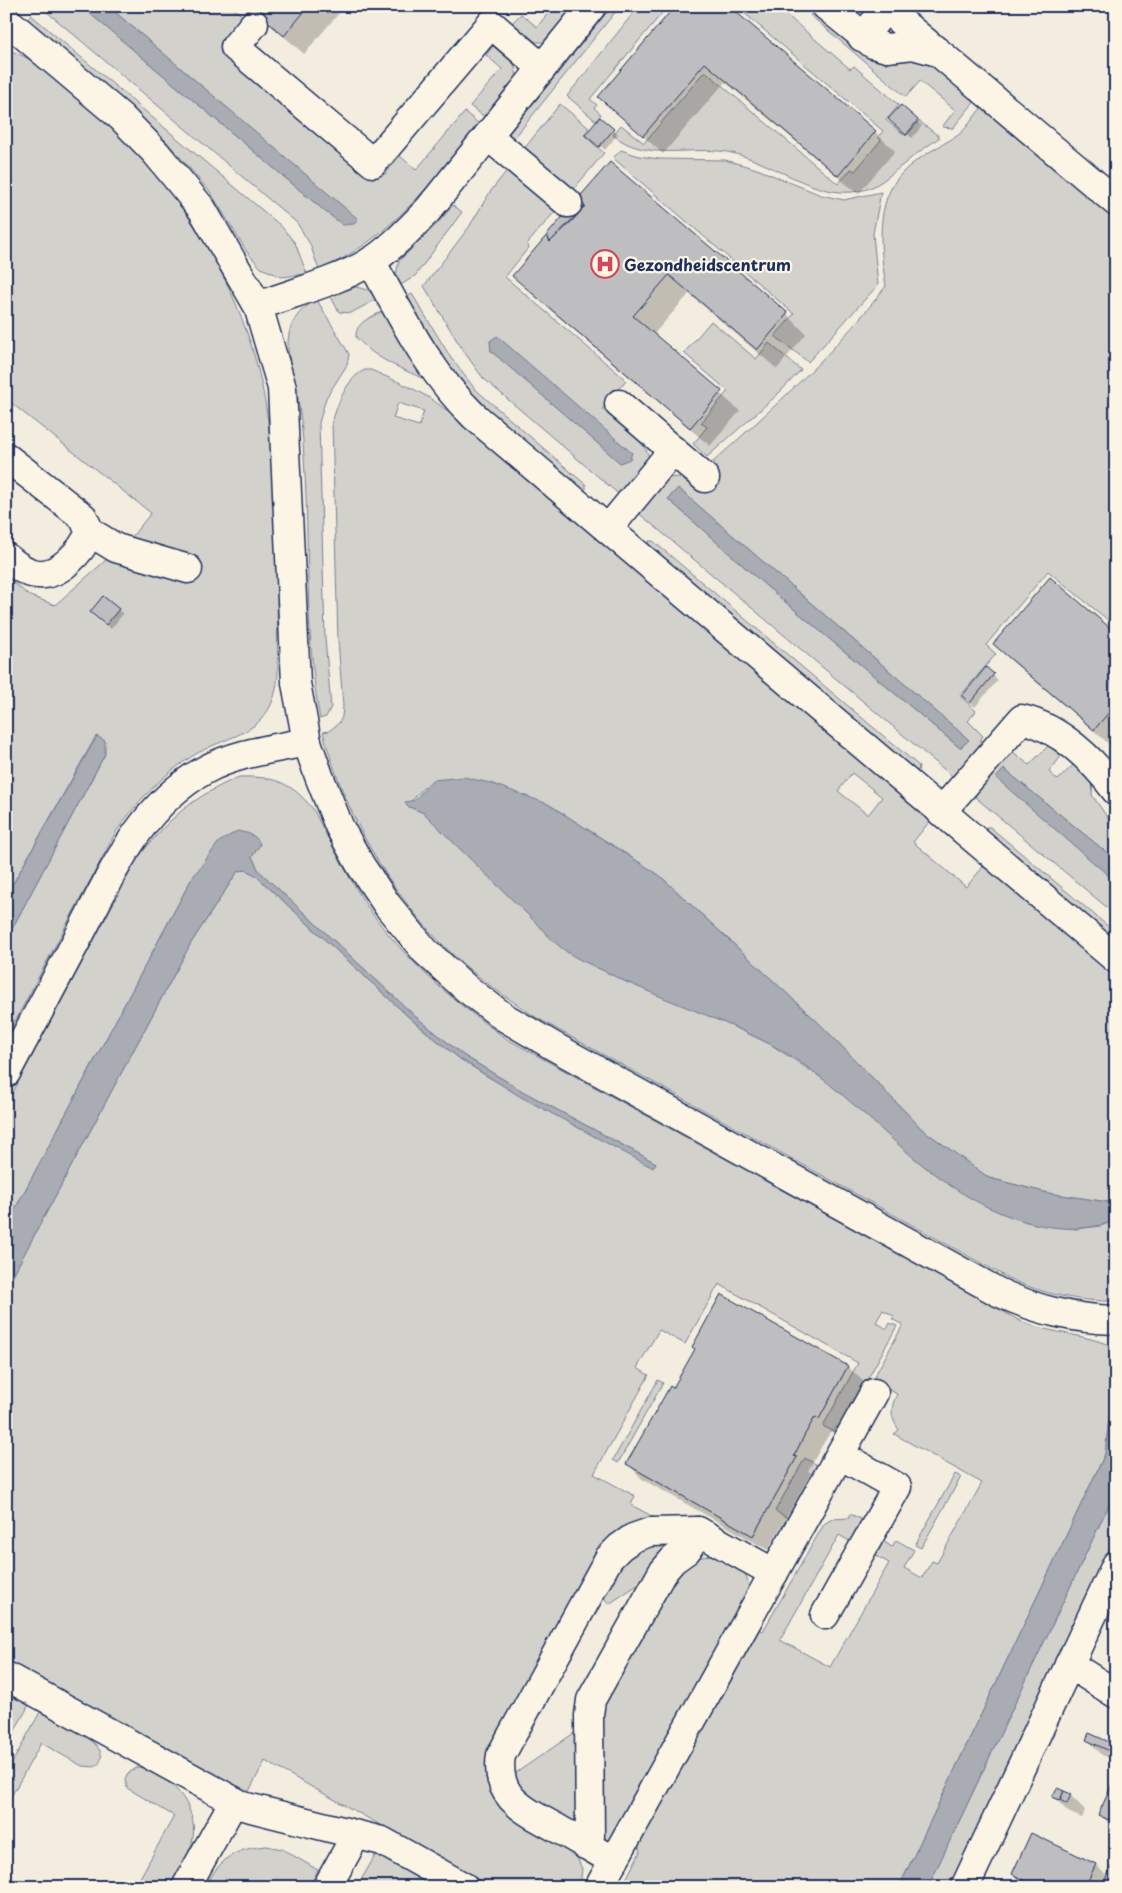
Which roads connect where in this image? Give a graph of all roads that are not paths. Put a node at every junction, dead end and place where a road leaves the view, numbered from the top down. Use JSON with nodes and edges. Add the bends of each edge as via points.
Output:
{"nodes":[{"id":1,"x":592,"y":6,"type":"edge"},
{"id":2,"x":826,"y":6,"type":"edge"},
{"id":3,"x":6,"y":20,"type":"edge"},
{"id":4,"x":254,"y":24,"type":"dead end"},
{"id":5,"x":862,"y":37,"type":"junction"},
{"id":6,"x":938,"y":52,"type":"junction"},
{"id":7,"x":542,"y":68,"type":"junction"},
{"id":8,"x":488,"y":136,"type":"junction"},
{"id":9,"x":1116,"y":202,"type":"edge"},
{"id":10,"x":568,"y":203,"type":"dead end"},
{"id":11,"x":371,"y":261,"type":"junction"},
{"id":12,"x":258,"y":306,"type":"junction"},
{"id":13,"x":619,"y":404,"type":"dead end"},
{"id":14,"x":672,"y":450,"type":"junction"},
{"id":15,"x":6,"y":457,"type":"edge"},
{"id":16,"x":705,"y":478,"type":"dead end"},
{"id":17,"x":608,"y":529,"type":"junction"},
{"id":18,"x":90,"y":532,"type":"junction"},
{"id":19,"x":6,"y":557,"type":"edge"},
{"id":20,"x":188,"y":569,"type":"dead end"},
{"id":21,"x":307,"y":742,"type":"junction"},
{"id":22,"x":1116,"y":791,"type":"edge"},
{"id":23,"x":941,"y":812,"type":"junction"},
{"id":24,"x":1116,"y":958,"type":"edge"},
{"id":25,"x":6,"y":1073,"type":"edge"},
{"id":26,"x":1116,"y":1320,"type":"edge"},
{"id":27,"x":874,"y":1394,"type":"dead end"},
{"id":28,"x":840,"y":1455,"type":"junction"},
{"id":29,"x":698,"y":1531,"type":"junction"},
{"id":30,"x":1116,"y":1565,"type":"edge"},
{"id":31,"x":774,"y":1573,"type":"junction"},
{"id":32,"x":825,"y":1615,"type":"dead end"},
{"id":33,"x":1069,"y":1664,"type":"junction"},
{"id":34,"x":6,"y":1676,"type":"edge"},
{"id":35,"x":1116,"y":1694,"type":"edge"},
{"id":36,"x":234,"y":1801,"type":"junction"},
{"id":37,"x":356,"y":1835,"type":"junction"},
{"id":38,"x":586,"y":1845,"type":"junction"},
{"id":39,"x":614,"y":1861,"type":"junction"},
{"id":40,"x":186,"y":1887,"type":"edge"},
{"id":41,"x":327,"y":1887,"type":"edge"},
{"id":42,"x":464,"y":1887,"type":"edge"},
{"id":43,"x":599,"y":1887,"type":"edge"},
{"id":44,"x":965,"y":1887,"type":"edge"}],
"edges":[{"from":1,"to":7,"type":"street"},
{"from":2,"to":5,"type":"street"},
{"from":3,"to":12,"type":"street","via":[[121,117],[156,153],[202,209]]},
{"from":4,"to":7,"type":"street","via":[[235,47],[373,163],[491,24]]},
{"from":5,"to":6,"type":"street","via":[[887,48],[913,45]]},
{"from":5,"to":6,"type":"street","via":[[886,9]]},
{"from":6,"to":9,"type":"street"},
{"from":7,"to":8,"type":"street"},
{"from":8,"to":10,"type":"street"},
{"from":8,"to":11,"type":"street","via":[[428,210]]},
{"from":11,"to":12,"type":"street","via":[[343,275]]},
{"from":11,"to":17,"type":"street","via":[[431,365],[456,399]]},
{"from":12,"to":21,"type":"street","via":[[282,388],[296,683]]},
{"from":13,"to":14,"type":"street"},
{"from":14,"to":16,"type":"street"},
{"from":14,"to":17,"type":"street"},
{"from":15,"to":18,"type":"street","via":[[83,517]]},
{"from":17,"to":23,"type":"street"},
{"from":18,"to":19,"type":"street","via":[[75,555],[47,574],[23,570]]},
{"from":18,"to":20,"type":"street","via":[[116,548]]},
{"from":21,"to":25,"type":"street","via":[[258,752],[205,770],[179,788],[149,816],[119,858]]},
{"from":21,"to":26,"type":"street","via":[[339,826],[388,906],[425,951],[504,1017],[998,1292],[1056,1314]]},
{"from":22,"to":23,"type":"street","via":[[1101,771],[1059,736],[1036,722],[1022,719]]},
{"from":23,"to":24,"type":"street"},
{"from":27,"to":28,"type":"street"},
{"from":28,"to":31,"type":"street"},
{"from":28,"to":32,"type":"street","via":[[897,1487]]},
{"from":29,"to":31,"type":"street"},
{"from":29,"to":38,"type":"street","via":[[687,1550],[662,1573],[591,1700],[590,1836]]},
{"from":29,"to":38,"type":"street","via":[[650,1532],[633,1538],[609,1558],[501,1755],[499,1765],[503,1786],[515,1804]]},
{"from":30,"to":33,"type":"street"},
{"from":31,"to":39,"type":"street"},
{"from":33,"to":35,"type":"street"},
{"from":33,"to":44,"type":"street"},
{"from":34,"to":36,"type":"street"},
{"from":36,"to":37,"type":"street"},
{"from":36,"to":40,"type":"street"},
{"from":37,"to":41,"type":"street"},
{"from":37,"to":42,"type":"street","via":[[382,1841]]},
{"from":38,"to":39,"type":"street"},
{"from":39,"to":43,"type":"street"}]}
